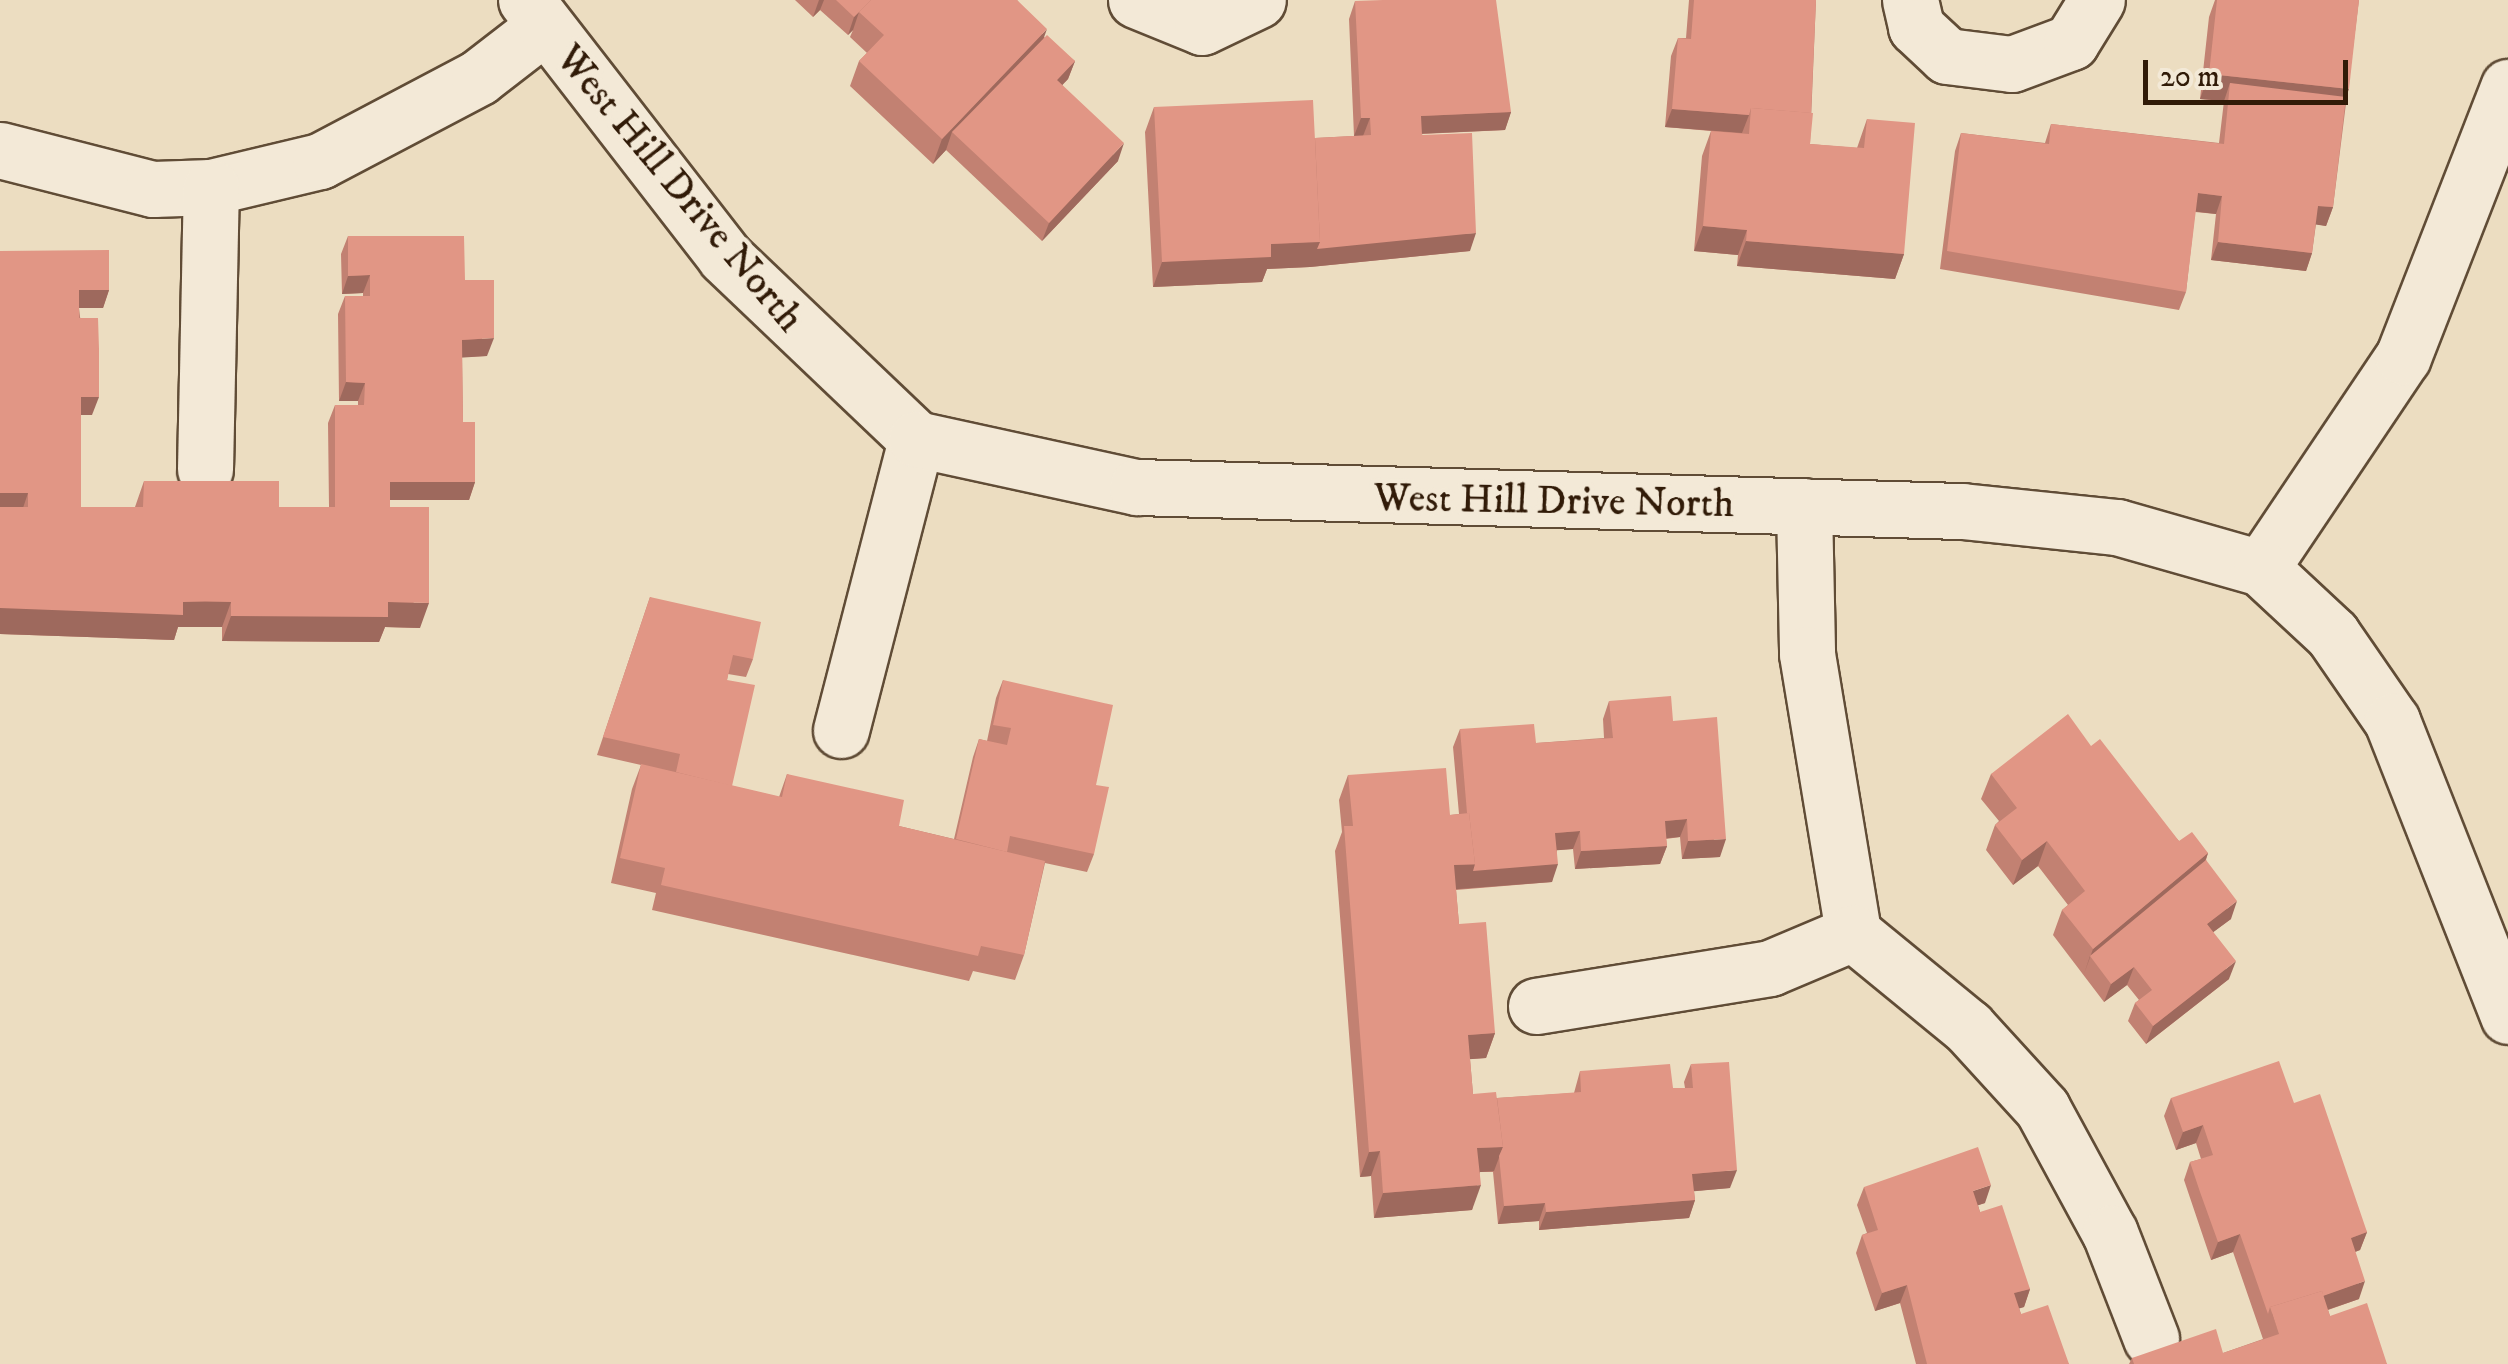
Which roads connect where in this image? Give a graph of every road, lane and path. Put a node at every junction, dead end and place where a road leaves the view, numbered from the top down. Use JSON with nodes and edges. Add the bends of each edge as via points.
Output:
{"nodes":[{"id":1,"x":1136,"y":0,"type":"edge"},
{"id":2,"x":1258,"y":0,"type":"edge"},
{"id":3,"x":1910,"y":0,"type":"edge"},
{"id":4,"x":2097,"y":0,"type":"edge"},
{"id":5,"x":536,"y":13,"type":"edge"},
{"id":6,"x":2508,"y":88,"type":"edge"},
{"id":7,"x":0,"y":150,"type":"edge"},
{"id":8,"x":211,"y":188,"type":"junction"},
{"id":9,"x":916,"y":439,"type":"junction"},
{"id":10,"x":205,"y":469,"type":"dead end"},
{"id":11,"x":1804,"y":506,"type":"junction"},
{"id":12,"x":2261,"y":568,"type":"junction"},
{"id":13,"x":841,"y":730,"type":"dead end"},
{"id":14,"x":1853,"y":933,"type":"junction"},
{"id":15,"x":1536,"y":1006,"type":"dead end"},
{"id":16,"x":2508,"y":1016,"type":"edge"},
{"id":17,"x":2152,"y":1338,"type":"dead end"}],
"edges":[{"from":1,"to":2,"type":"street","via":[[1202,27]]},
{"from":3,"to":4,"type":"street","via":[[1916,27],[1947,56],[2012,64],[2071,42]]},
{"from":5,"to":8,"type":"street","via":[[479,77],[320,160]]},
{"from":5,"to":9,"type":"street","name":"West Hill Drive North","via":[[725,258]]},
{"from":6,"to":12,"type":"street","via":[[2402,356]]},
{"from":7,"to":8,"type":"street","via":[[153,190]]},
{"from":8,"to":10,"type":"street"},
{"from":9,"to":11,"type":"street","name":"West Hill Drive North","via":[[1137,487]]},
{"from":9,"to":13,"type":"street"},
{"from":11,"to":12,"type":"street","name":"West Hill Drive North","via":[[2117,527]]},
{"from":11,"to":14,"type":"street","via":[[1807,654]]},
{"from":12,"to":16,"type":"street","name":"West Hill Drive North","via":[[2332,634],[2392,722]]},
{"from":14,"to":15,"type":"street","via":[[1770,968]]},
{"from":14,"to":17,"type":"street","via":[[1968,1026],[2042,1108],[2110,1233]]}]}
